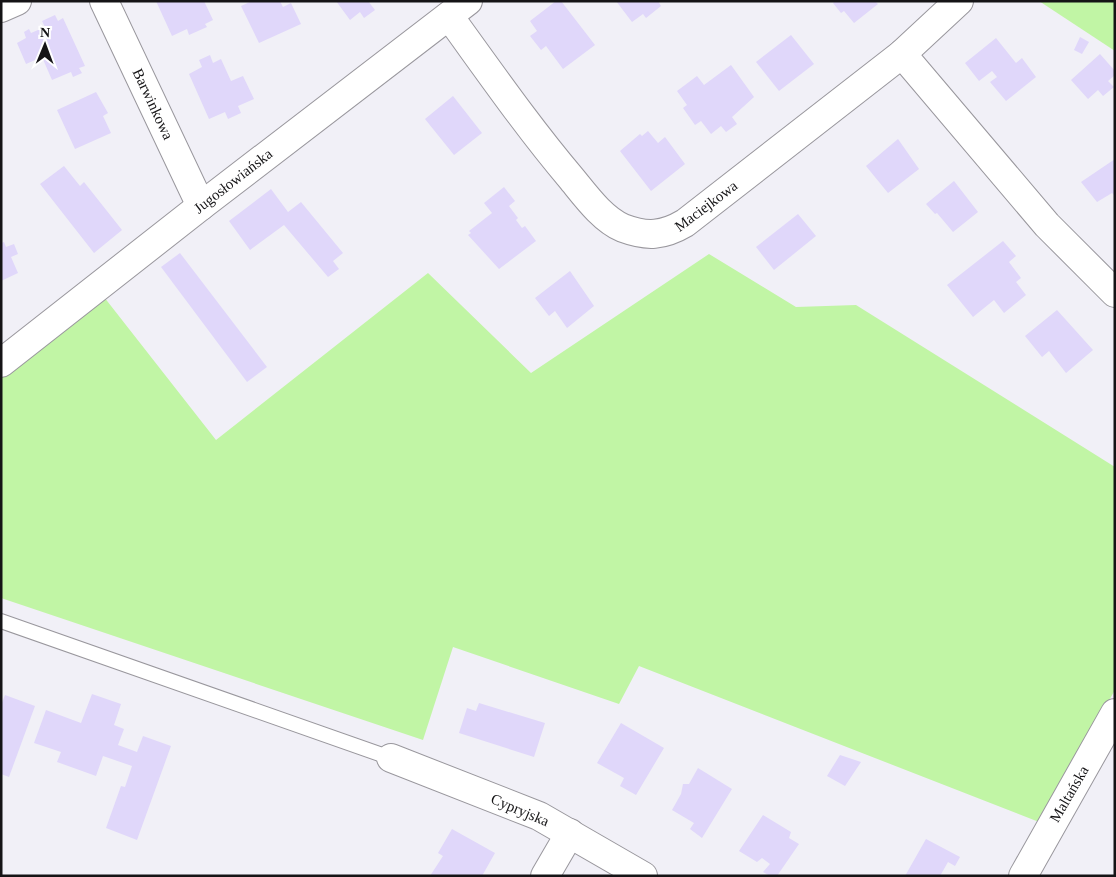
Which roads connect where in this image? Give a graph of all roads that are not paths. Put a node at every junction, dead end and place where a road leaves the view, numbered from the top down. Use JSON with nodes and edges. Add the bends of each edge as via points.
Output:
{"nodes":[{"id":1,"x":17,"y":1,"type":"edge"},
{"id":2,"x":104,"y":1,"type":"edge"},
{"id":3,"x":959,"y":1,"type":"edge"},
{"id":4,"x":1,"y":8,"type":"edge"},
{"id":5,"x":459,"y":8,"type":"edge"},
{"id":6,"x":902,"y":54,"type":"junction"},
{"id":7,"x":201,"y":206,"type":"junction"},
{"id":8,"x":1115,"y":293,"type":"edge"},
{"id":9,"x":1,"y":363,"type":"edge"},
{"id":10,"x":1,"y":620,"type":"edge"},
{"id":11,"x":1115,"y":713,"type":"edge"},
{"id":12,"x":391,"y":758,"type":"joint"},
{"id":13,"x":570,"y":833,"type":"junction"},
{"id":14,"x":545,"y":876,"type":"edge"},
{"id":15,"x":643,"y":876,"type":"edge"},
{"id":16,"x":1022,"y":876,"type":"edge"}],
"edges":[{"from":1,"to":4,"type":"street"},
{"from":2,"to":7,"type":"street","name":"Barwinkowa"},
{"from":3,"to":6,"type":"street","name":"Maciejkowa"},
{"from":5,"to":6,"type":"street","name":"Maciejkowa","via":[[536,136],[594,206],[621,227],[644,234],[668,233],[684,223]]},
{"from":5,"to":7,"type":"street","name":"Jugosłowiańska"},
{"from":6,"to":8,"type":"street","via":[[1047,225]]},
{"from":7,"to":9,"type":"street","name":"Jugosłowiańska"},
{"from":10,"to":12,"type":"lane"},
{"from":11,"to":16,"type":"street","name":"Maltańska"},
{"from":12,"to":13,"type":"street","name":"Cypryjska","via":[[539,816]]},
{"from":13,"to":14,"type":"street"},
{"from":13,"to":15,"type":"street","name":"Cypryjska"}]}
